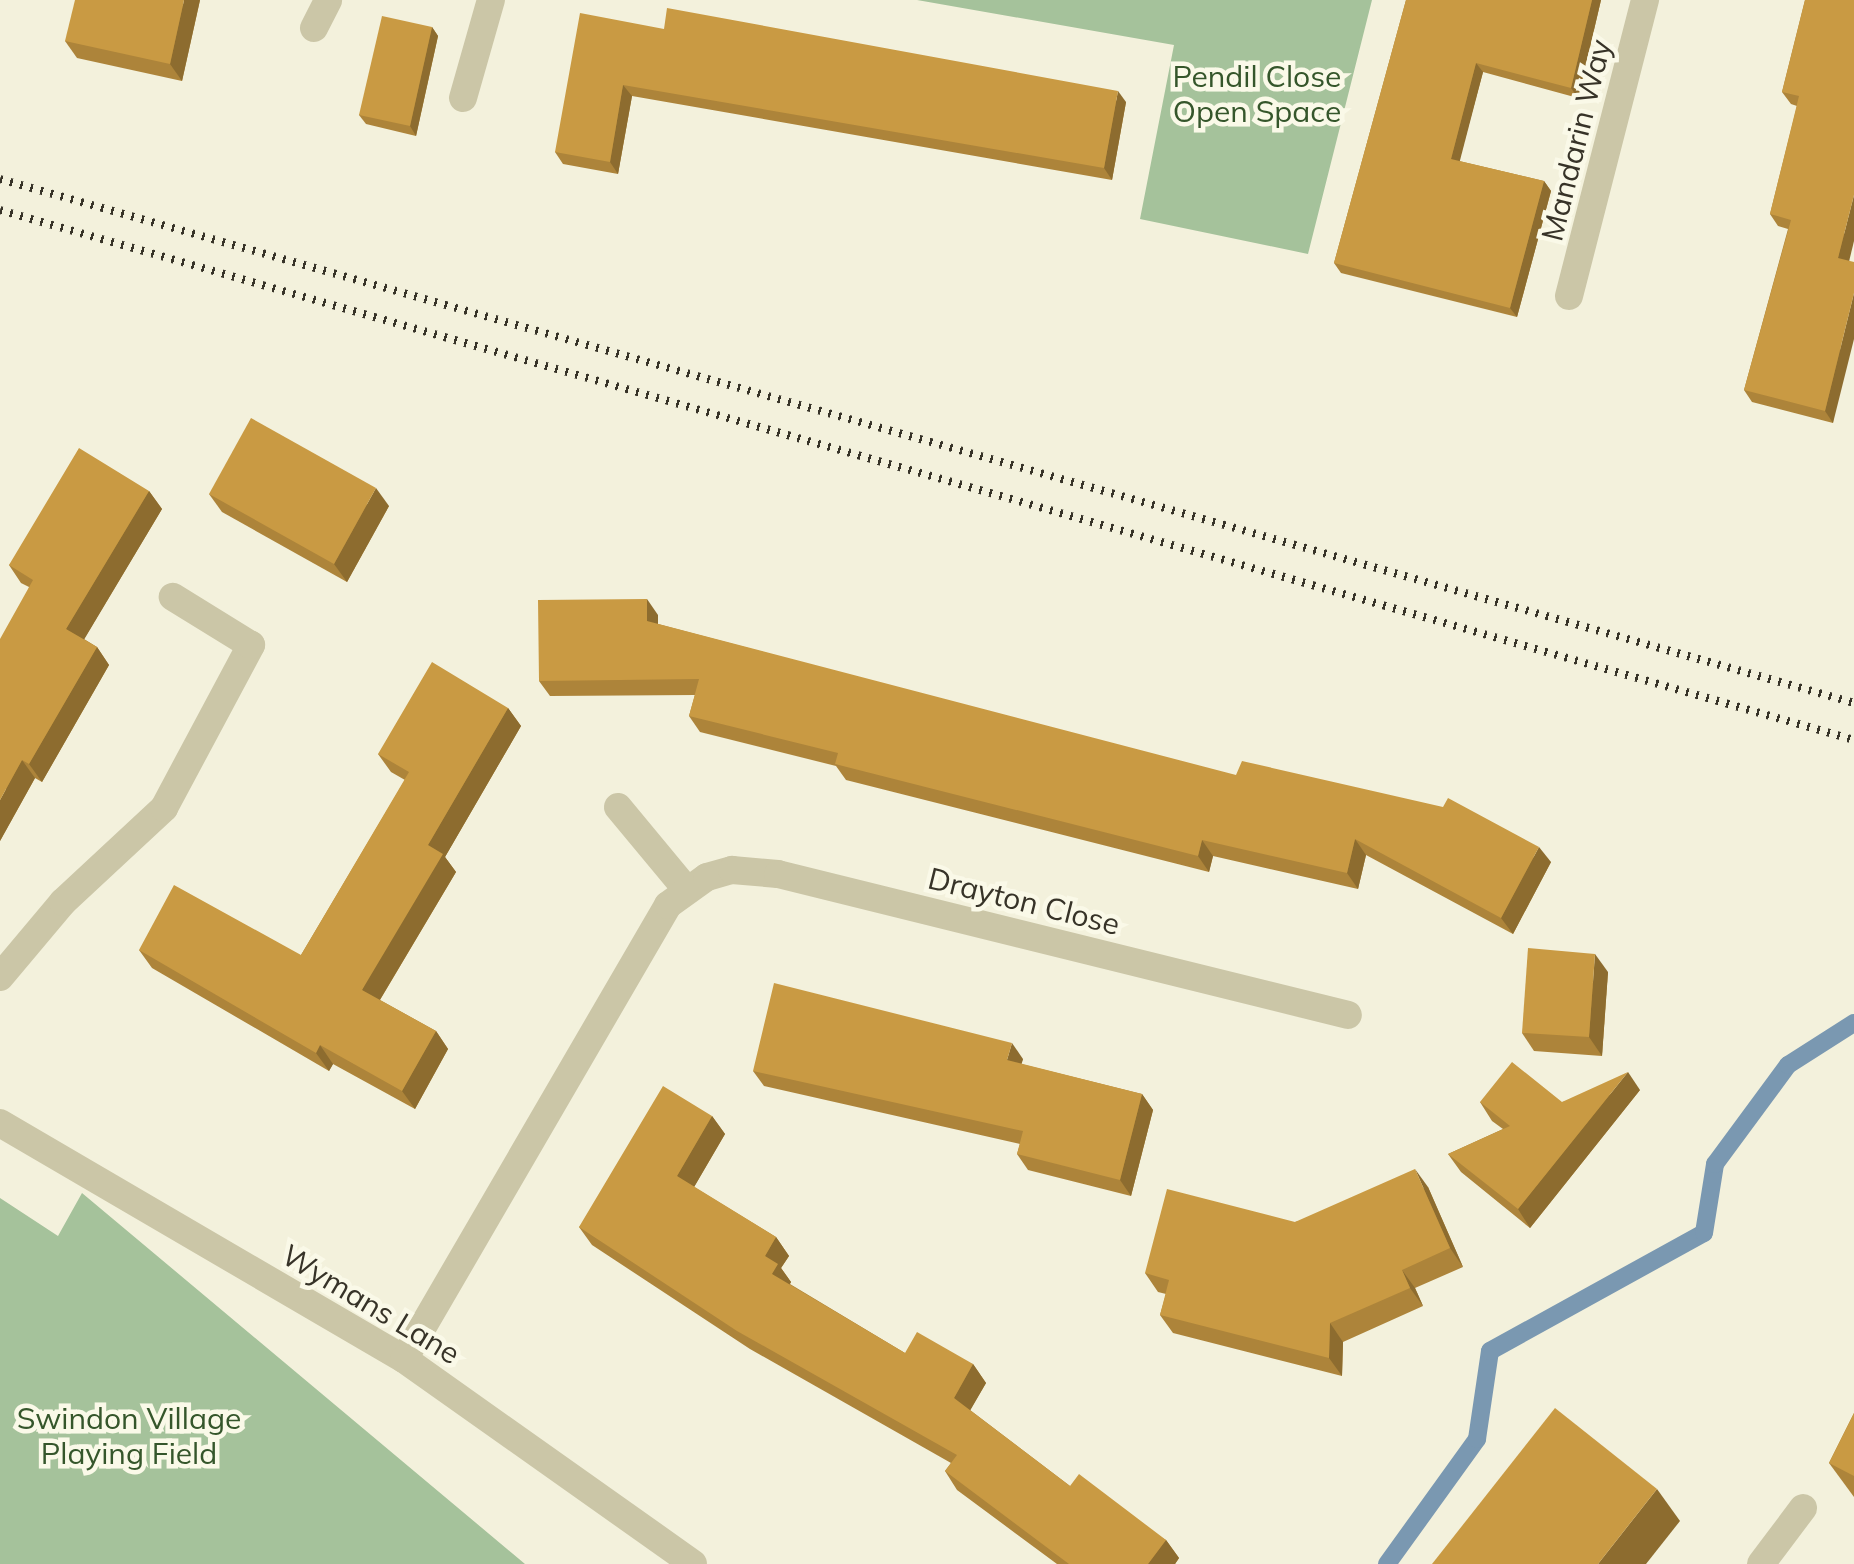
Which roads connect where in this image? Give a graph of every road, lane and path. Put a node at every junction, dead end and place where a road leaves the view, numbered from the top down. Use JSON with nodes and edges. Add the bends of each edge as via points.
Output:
{"nodes":[{"id":1,"x":328,"y":0,"type":"edge"},
{"id":2,"x":491,"y":0,"type":"edge"},
{"id":3,"x":1645,"y":0,"type":"edge"},
{"id":4,"x":314,"y":28,"type":"dead end"},
{"id":5,"x":463,"y":98,"type":"dead end"},
{"id":6,"x":1569,"y":296,"type":"dead end"},
{"id":7,"x":173,"y":596,"type":"dead end"},
{"id":8,"x":618,"y":806,"type":"dead end"},
{"id":9,"x":686,"y":889,"type":"junction"},
{"id":10,"x":0,"y":977,"type":"edge"},
{"id":11,"x":1348,"y":1015,"type":"dead end"},
{"id":12,"x":0,"y":1122,"type":"edge"},
{"id":13,"x":404,"y":1358,"type":"junction"},
{"id":14,"x":1803,"y":1508,"type":"dead end"},
{"id":15,"x":693,"y":1564,"type":"edge"},
{"id":16,"x":1761,"y":1564,"type":"edge"}],
"edges":[{"from":1,"to":4,"type":"street"},
{"from":2,"to":5,"type":"street"},
{"from":3,"to":6,"type":"street","name":"Mandarin Way"},
{"from":7,"to":10,"type":"street","via":[[250,645],[164,808],[63,902]]},
{"from":8,"to":9,"type":"street"},
{"from":9,"to":11,"type":"street","name":"Drayton Close","via":[[732,870],[778,874]]},
{"from":9,"to":13,"type":"street","name":"Drayton Close","via":[[655,925]]},
{"from":12,"to":13,"type":"street","name":"Wymans Lane"},
{"from":13,"to":15,"type":"street","name":"Wymans Lane"},
{"from":14,"to":16,"type":"street"}]}
